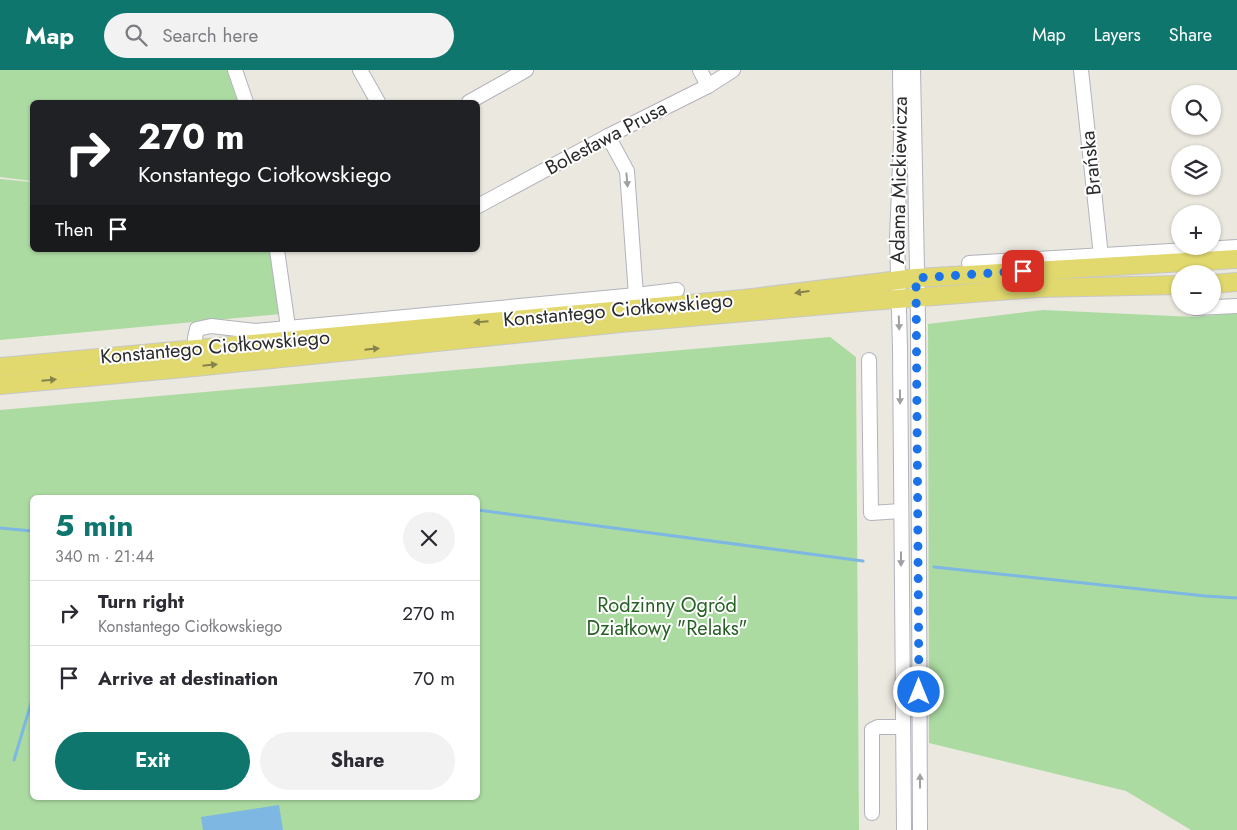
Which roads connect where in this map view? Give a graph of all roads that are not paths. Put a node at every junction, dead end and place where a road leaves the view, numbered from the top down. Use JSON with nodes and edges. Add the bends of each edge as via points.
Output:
{"nodes":[{"id":1,"x":235,"y":70,"type":"edge"},
{"id":2,"x":360,"y":70,"type":"edge"},
{"id":3,"x":526,"y":70,"type":"edge"},
{"id":4,"x":700,"y":70,"type":"edge"},
{"id":5,"x":733,"y":70,"type":"edge"},
{"id":6,"x":900,"y":70,"type":"edge"},
{"id":7,"x":913,"y":70,"type":"edge"},
{"id":8,"x":1081,"y":70,"type":"edge"},
{"id":9,"x":708,"y":86,"type":"junction"},
{"id":10,"x":907,"y":88,"type":"junction"},
{"id":11,"x":245,"y":100,"type":"edge"},
{"id":12,"x":377,"y":100,"type":"edge"},
{"id":13,"x":473,"y":100,"type":"edge"},
{"id":14,"x":608,"y":136,"type":"junction"},
{"id":15,"x":480,"y":205,"type":"edge"},
{"id":16,"x":915,"y":237,"type":"junction"},
{"id":17,"x":897,"y":238,"type":"junction"},
{"id":18,"x":1237,"y":247,"type":"edge"},
{"id":19,"x":277,"y":252,"type":"edge"},
{"id":20,"x":1101,"y":256,"type":"junction"},
{"id":21,"x":1237,"y":259,"type":"edge"},
{"id":22,"x":1139,"y":266,"type":"junction"},
{"id":23,"x":988,"y":267,"type":"junction"},
{"id":24,"x":966,"y":269,"type":"junction"},
{"id":25,"x":916,"y":278,"type":"junction"},
{"id":26,"x":897,"y":280,"type":"junction"},
{"id":27,"x":1237,"y":282,"type":"edge"},
{"id":28,"x":1221,"y":283,"type":"edge"},
{"id":29,"x":850,"y":285,"type":"junction"},
{"id":30,"x":1138,"y":286,"type":"junction"},
{"id":31,"x":1171,"y":286,"type":"edge"},
{"id":32,"x":677,"y":290,"type":"dead end"},
{"id":33,"x":969,"y":294,"type":"junction"},
{"id":34,"x":636,"y":295,"type":"junction"},
{"id":35,"x":898,"y":298,"type":"junction"},
{"id":36,"x":917,"y":298,"type":"junction"},
{"id":37,"x":850,"y":303,"type":"junction"},
{"id":38,"x":1237,"y":306,"type":"edge"},
{"id":39,"x":1221,"y":308,"type":"edge"},
{"id":40,"x":288,"y":327,"type":"junction"},
{"id":41,"x":918,"y":346,"type":"junction"},
{"id":42,"x":195,"y":348,"type":"junction"},
{"id":43,"x":900,"y":348,"type":"junction"},
{"id":44,"x":869,"y":360,"type":"dead end"},
{"id":45,"x":0,"y":367,"type":"edge"},
{"id":46,"x":0,"y":385,"type":"edge"},
{"id":47,"x":901,"y":511,"type":"junction"},
{"id":48,"x":903,"y":727,"type":"junction"},
{"id":49,"x":872,"y":813,"type":"dead end"},
{"id":50,"x":904,"y":830,"type":"edge"},
{"id":51,"x":920,"y":830,"type":"edge"}],
"edges":[{"from":1,"to":11,"type":"street"},
{"from":2,"to":12,"type":"street"},
{"from":3,"to":13,"type":"street"},
{"from":4,"to":9,"type":"street"},
{"from":5,"to":9,"type":"street","name":"Bolesława Prusa"},
{"from":6,"to":10,"type":"street","name":"Adama Mickiewicza"},
{"from":7,"to":10,"type":"street","name":"Adama Mickiewicza"},
{"from":8,"to":20,"type":"street","name":"Brańska"},
{"from":9,"to":14,"type":"street","name":"Bolesława Prusa"},
{"from":10,"to":16,"type":"street","name":"Adama Mickiewicza"},
{"from":10,"to":17,"type":"street","name":"Adama Mickiewicza"},
{"from":14,"to":15,"type":"street","name":"Bolesława Prusa"},
{"from":14,"to":34,"type":"street","one_way":true,"via":[[627,171]]},
{"from":16,"to":17,"type":"street","via":[[909,243]]},
{"from":16,"to":25,"type":"street","name":"Adama Mickiewicza"},
{"from":17,"to":26,"type":"street","name":"Adama Mickiewicza"},
{"from":18,"to":20,"type":"street","name":"Konstantego Ciołkowskiego"},
{"from":19,"to":40,"type":"street"},
{"from":20,"to":23,"type":"street","name":"Konstantego Ciołkowskiego"},
{"from":21,"to":22,"type":"main road","name":"Konstantego Ciołkowskiego"},
{"from":22,"to":23,"type":"main road","name":"Konstantego Ciołkowskiego"},
{"from":22,"to":30,"type":"main road","via":[[1131,277]]},
{"from":23,"to":24,"type":"main road","name":"Konstantego Ciołkowskiego"},
{"from":24,"to":25,"type":"main road","name":"Konstantego Ciołkowskiego"},
{"from":24,"to":33,"type":"main road","via":[[959,285],[963,292]]},
{"from":25,"to":26,"type":"main road","name":"Konstantego Ciołkowskiego"},
{"from":25,"to":36,"type":"street","name":"Adama Mickiewicza"},
{"from":26,"to":29,"type":"main road","name":"Konstantego Ciołkowskiego"},
{"from":26,"to":35,"type":"street","name":"Adama Mickiewicza"},
{"from":27,"to":28,"type":"main road"},
{"from":29,"to":37,"type":"main road","via":[[857,294]]},
{"from":29,"to":42,"type":"main road","name":"Konstantego Ciołkowskiego","one_way":true,"via":[[743,298]]},
{"from":30,"to":31,"type":"main road","name":"Konstantego Ciołkowskiego"},
{"from":30,"to":33,"type":"main road","name":"Konstantego Ciołkowskiego","via":[[1038,288]]},
{"from":32,"to":34,"type":"street"},
{"from":33,"to":36,"type":"main road","name":"Konstantego Ciołkowskiego"},
{"from":34,"to":40,"type":"street"},
{"from":35,"to":36,"type":"main road","name":"Konstantego Ciołkowskiego"},
{"from":35,"to":37,"type":"main road","name":"Konstantego Ciołkowskiego"},
{"from":35,"to":43,"type":"street","name":"Adama Mickiewicza","one_way":true},
{"from":36,"to":41,"type":"street","name":"Adama Mickiewicza"},
{"from":46,"to":37,"type":"main road","name":"Konstantego Ciołkowskiego","one_way":true},
{"from":38,"to":39,"type":"street"},
{"from":40,"to":42,"type":"street","via":[[256,331],[205,326],[197,329]]},
{"from":41,"to":43,"type":"street","via":[[910,342]]},
{"from":51,"to":41,"type":"street","name":"Adama Mickiewicza","one_way":true},
{"from":42,"to":45,"type":"main road","name":"Konstantego Ciołkowskiego"},
{"from":43,"to":47,"type":"street","name":"Adama Mickiewicza","one_way":true},
{"from":44,"to":47,"type":"street","via":[[871,513]]},
{"from":47,"to":48,"type":"street","name":"Adama Mickiewicza","one_way":true},
{"from":48,"to":49,"type":"street","via":[[878,726],[872,730]]},
{"from":48,"to":50,"type":"street","name":"Adama Mickiewicza"}]}
